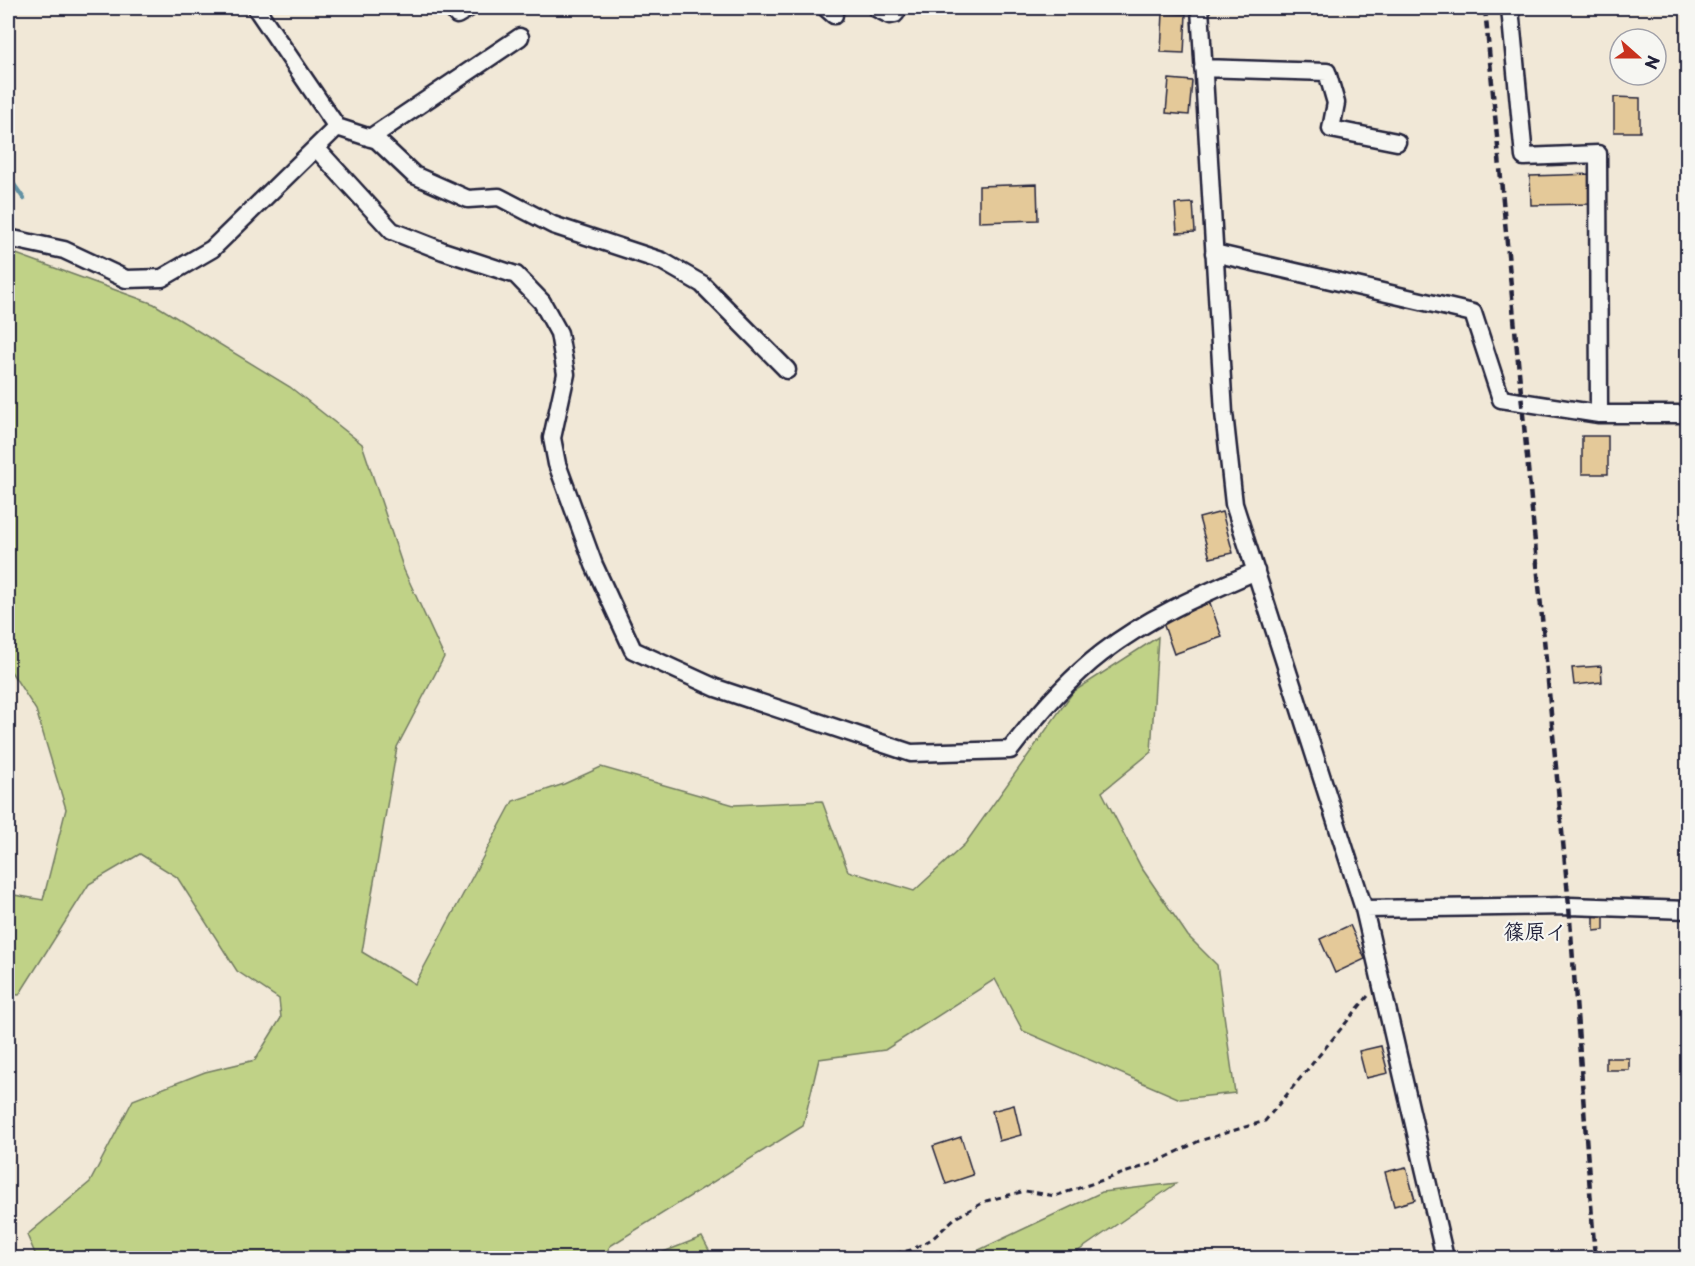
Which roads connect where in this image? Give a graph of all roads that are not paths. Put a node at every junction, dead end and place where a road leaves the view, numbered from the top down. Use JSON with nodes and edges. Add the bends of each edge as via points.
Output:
{"nodes":[{"id":1,"x":256,"y":8,"type":"edge"},
{"id":2,"x":452,"y":8,"type":"edge"},
{"id":3,"x":469,"y":8,"type":"edge"},
{"id":4,"x":876,"y":8,"type":"edge"},
{"id":5,"x":899,"y":8,"type":"edge"},
{"id":6,"x":1200,"y":8,"type":"edge"},
{"id":7,"x":1510,"y":8,"type":"edge"},
{"id":8,"x":520,"y":37,"type":"dead end"},
{"id":9,"x":1203,"y":68,"type":"junction"},
{"id":10,"x":337,"y":127,"type":"junction"},
{"id":11,"x":370,"y":138,"type":"junction"},
{"id":12,"x":1397,"y":142,"type":"dead end"},
{"id":13,"x":316,"y":148,"type":"junction"},
{"id":14,"x":8,"y":238,"type":"edge"},
{"id":15,"x":1214,"y":253,"type":"junction"},
{"id":16,"x":787,"y":370,"type":"dead end"},
{"id":17,"x":1599,"y":414,"type":"junction"},
{"id":18,"x":1688,"y":414,"type":"edge"},
{"id":19,"x":1256,"y":571,"type":"junction"},
{"id":20,"x":1364,"y":909,"type":"junction"},
{"id":21,"x":1688,"y":910,"type":"edge"},
{"id":22,"x":1444,"y":1258,"type":"edge"}],
"edges":[{"from":1,"to":10,"type":"street"},
{"from":2,"to":3,"type":"street","via":[[457,15]]},
{"from":4,"to":5,"type":"street","via":[[890,15]]},
{"from":6,"to":9,"type":"street"},
{"from":7,"to":17,"type":"street","via":[[1524,157],[1598,154]]},
{"from":8,"to":11,"type":"street"},
{"from":9,"to":12,"type":"street","via":[[1327,72],[1336,103],[1331,129]]},
{"from":9,"to":15,"type":"street"},
{"from":10,"to":11,"type":"street"},
{"from":10,"to":13,"type":"street"},
{"from":11,"to":16,"type":"street","via":[[414,175],[468,200],[499,197],[553,225],[662,261],[702,284]]},
{"from":13,"to":14,"type":"street","via":[[212,249],[162,278],[126,279],[64,250]]},
{"from":13,"to":19,"type":"street","via":[[392,231],[516,274],[543,302],[559,333],[566,374],[552,438],[557,464],[594,565],[633,650],[716,688],[911,753],[1010,750],[1034,720],[1102,653],[1150,621]]},
{"from":15,"to":17,"type":"street","via":[[1473,313],[1501,399]]},
{"from":15,"to":19,"type":"street","via":[[1234,504]]},
{"from":17,"to":18,"type":"street"},
{"from":19,"to":20,"type":"street"},
{"from":20,"to":21,"type":"street","via":[[1569,906]]},
{"from":20,"to":22,"type":"street"}]}
